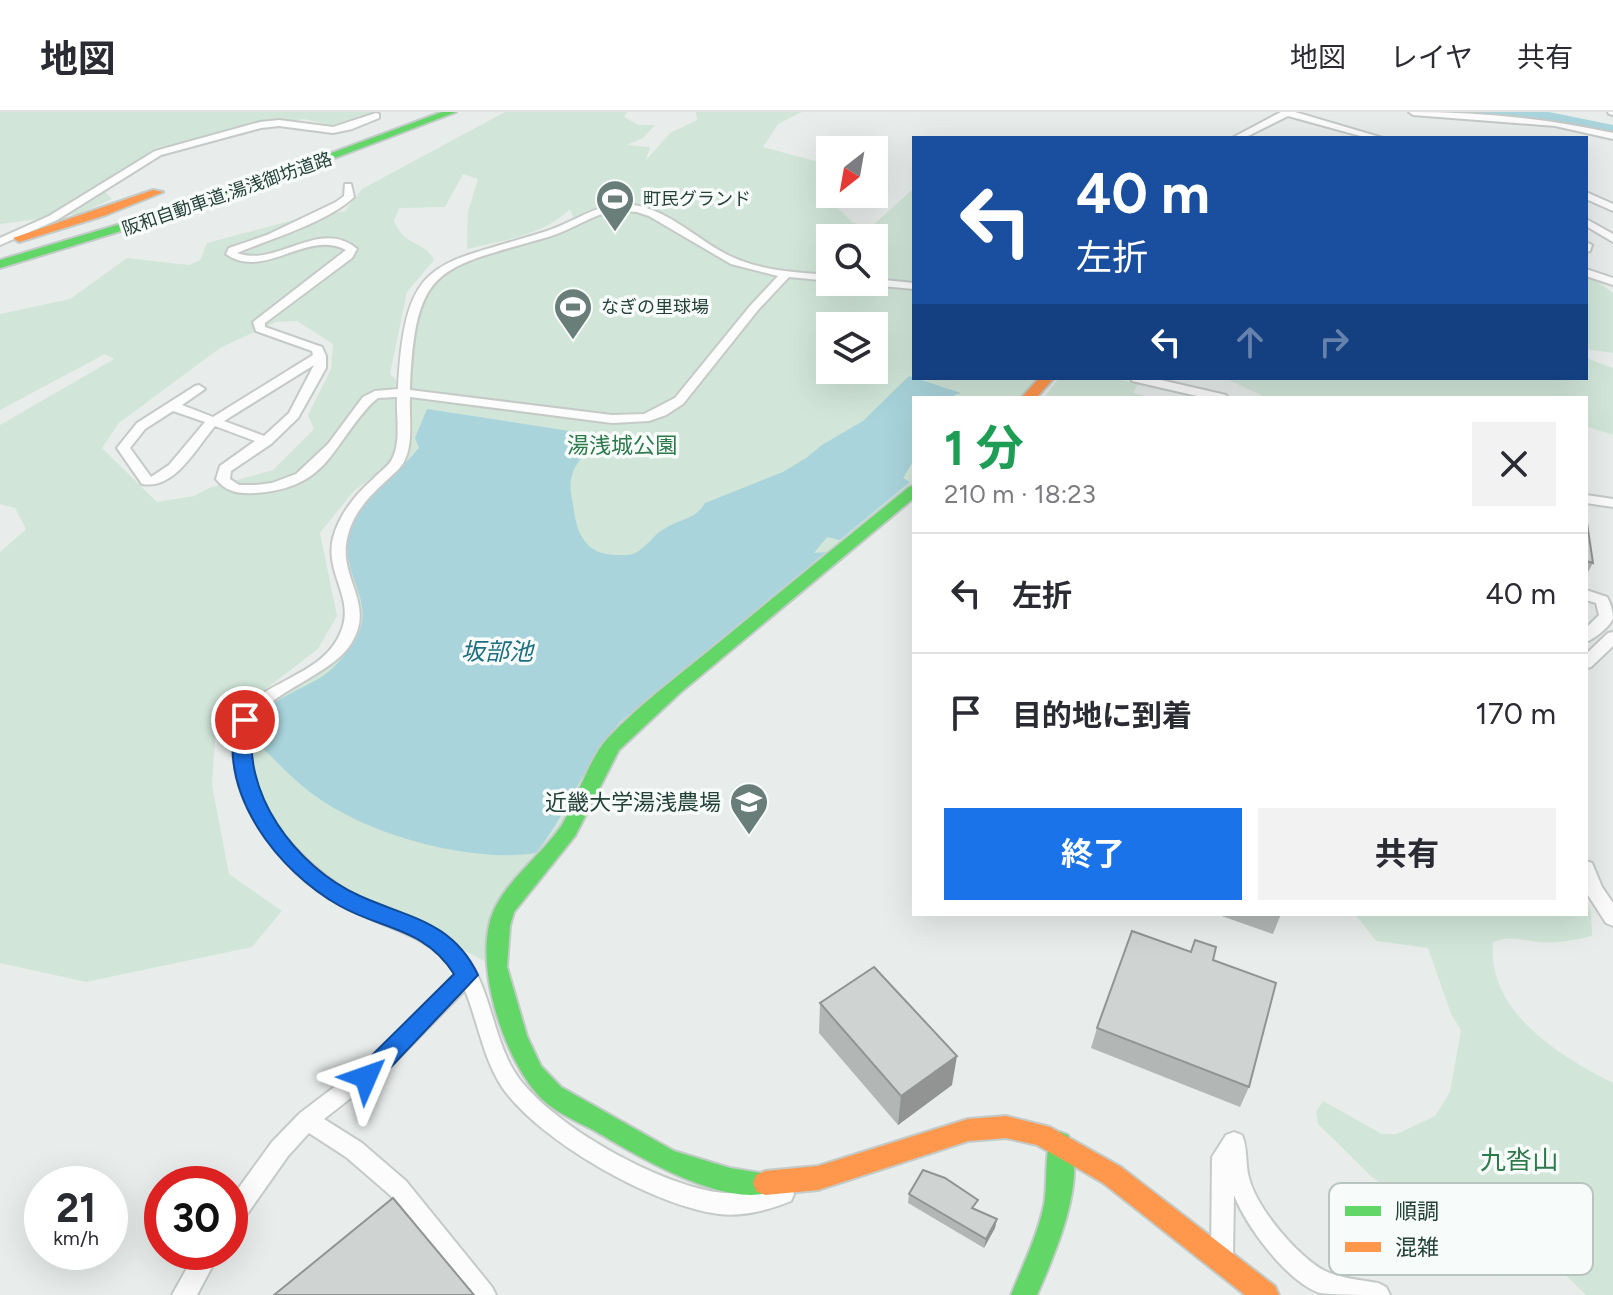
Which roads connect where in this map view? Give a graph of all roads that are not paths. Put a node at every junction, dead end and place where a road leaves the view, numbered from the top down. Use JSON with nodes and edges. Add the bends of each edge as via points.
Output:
{"nodes":[{"id":1,"x":416,"y":112,"type":"edge"},
{"id":2,"x":432,"y":112,"type":"edge"},
{"id":3,"x":451,"y":112,"type":"edge"},
{"id":4,"x":466,"y":112,"type":"edge"},
{"id":5,"x":1287,"y":112,"type":"edge"},
{"id":6,"x":1413,"y":112,"type":"edge"},
{"id":7,"x":376,"y":116,"type":"dead end"},
{"id":8,"x":1241,"y":136,"type":"edge"},
{"id":9,"x":1371,"y":136,"type":"edge"},
{"id":10,"x":1613,"y":136,"type":"edge"},
{"id":11,"x":314,"y":141,"type":"dead end"},
{"id":12,"x":355,"y":160,"type":"dead end"},
{"id":13,"x":348,"y":186,"type":"dead end"},
{"id":14,"x":157,"y":192,"type":"dead end"},
{"id":15,"x":1588,"y":196,"type":"edge"},
{"id":16,"x":1613,"y":208,"type":"edge"},
{"id":17,"x":102,"y":218,"type":"junction"},
{"id":18,"x":1588,"y":223,"type":"edge"},
{"id":19,"x":128,"y":236,"type":"dead end"},
{"id":20,"x":1613,"y":239,"type":"edge"},
{"id":21,"x":0,"y":243,"type":"edge"},
{"id":22,"x":78,"y":246,"type":"junction"},
{"id":23,"x":0,"y":251,"type":"edge"},
{"id":24,"x":0,"y":264,"type":"edge"},
{"id":25,"x":0,"y":272,"type":"edge"},
{"id":26,"x":787,"y":273,"type":"junction"},
{"id":27,"x":1588,"y":273,"type":"edge"},
{"id":28,"x":816,"y":276,"type":"edge"},
{"id":29,"x":1613,"y":282,"type":"edge"},
{"id":30,"x":888,"y":284,"type":"edge"},
{"id":31,"x":912,"y":286,"type":"edge"},
{"id":32,"x":320,"y":356,"type":"junction"},
{"id":33,"x":1045,"y":380,"type":"edge"},
{"id":34,"x":1145,"y":380,"type":"edge"},
{"id":35,"x":199,"y":389,"type":"dead end"},
{"id":36,"x":404,"y":393,"type":"junction"},
{"id":37,"x":1030,"y":396,"type":"edge"},
{"id":38,"x":1213,"y":396,"type":"edge"},
{"id":39,"x":172,"y":406,"type":"junction"},
{"id":40,"x":214,"y":422,"type":"junction"},
{"id":41,"x":266,"y":441,"type":"junction"},
{"id":42,"x":912,"y":492,"type":"edge"},
{"id":43,"x":1588,"y":499,"type":"edge"},
{"id":44,"x":1613,"y":503,"type":"edge"},
{"id":45,"x":1588,"y":596,"type":"edge"},
{"id":46,"x":1588,"y":635,"type":"edge"},
{"id":47,"x":1613,"y":637,"type":"edge"},
{"id":48,"x":1588,"y":661,"type":"edge"},
{"id":49,"x":1588,"y":874,"type":"edge"},
{"id":50,"x":1613,"y":918,"type":"edge"},
{"id":51,"x":467,"y":975,"type":"junction"},
{"id":52,"x":307,"y":1120,"type":"junction"},
{"id":53,"x":1060,"y":1143,"type":"junction"},
{"id":54,"x":818,"y":1178,"type":"junction"},
{"id":55,"x":248,"y":1194,"type":"edge"},
{"id":56,"x":1222,"y":1260,"type":"junction"},
{"id":57,"x":199,"y":1270,"type":"edge"},
{"id":58,"x":184,"y":1295,"type":"edge"},
{"id":59,"x":484,"y":1295,"type":"edge"},
{"id":60,"x":1024,"y":1295,"type":"edge"},
{"id":61,"x":1266,"y":1295,"type":"edge"},
{"id":62,"x":1378,"y":1295,"type":"edge"}],
"edges":[{"from":1,"to":11,"type":"main road"},
{"from":2,"to":17,"type":"main road","name":"阪和自動車道;湯浅御坊道路","via":[[297,162]]},
{"from":3,"to":22,"type":"main road","name":"阪和自動車道;湯浅御坊道路"},
{"from":4,"to":12,"type":"main road"},
{"from":5,"to":8,"type":"street"},
{"from":5,"to":9,"type":"street"},
{"from":6,"to":10,"type":"street","via":[[1555,123]]},
{"from":7,"to":21,"type":"street","via":[[333,130],[260,125],[158,153],[53,218]]},
{"from":13,"to":32,"type":"street","via":[[349,197],[340,204],[231,254],[252,260],[327,242],[352,249],[259,322],[260,329],[308,344]]},
{"from":14,"to":17,"type":"main road"},
{"from":15,"to":16,"type":"street"},
{"from":17,"to":21,"type":"main road"},
{"from":17,"to":23,"type":"main road","name":"阪和自動車道;湯浅御坊道路"},
{"from":18,"to":20,"type":"street"},
{"from":19,"to":22,"type":"main road"},
{"from":22,"to":24,"type":"main road","name":"阪和自動車道;湯浅御坊道路"},
{"from":22,"to":25,"type":"main road"},
{"from":26,"to":28,"type":"street"},
{"from":26,"to":36,"type":"street","via":[[679,401],[655,414],[612,419]]},
{"from":26,"to":36,"type":"street","via":[[735,262],[638,208],[597,210],[556,231],[451,264],[435,275],[408,322]]},
{"from":27,"to":29,"type":"street"},
{"from":30,"to":31,"type":"street"},
{"from":32,"to":40,"type":"street"},
{"from":32,"to":41,"type":"street","via":[[320,368],[300,405]]},
{"from":33,"to":37,"type":"main road"},
{"from":34,"to":38,"type":"street"},
{"from":35,"to":39,"type":"street"},
{"from":36,"to":41,"type":"street","via":[[381,393],[366,400],[327,457],[307,474],[263,489],[227,485],[225,469]]},
{"from":36,"to":51,"type":"street","via":[[400,458],[354,506],[340,539],[338,560],[355,611],[349,634],[321,667],[251,711],[240,742],[259,814],[289,854],[351,902],[435,938]]},
{"from":39,"to":40,"type":"street"},
{"from":39,"to":40,"type":"street","via":[[139,428],[123,448],[150,482],[177,466]]},
{"from":40,"to":41,"type":"street"},
{"from":42,"to":54,"type":"main road","via":[[626,732],[604,759],[568,831],[505,908],[496,946],[496,967],[516,1036],[533,1073],[553,1095],[697,1172],[758,1184]]},
{"from":43,"to":44,"type":"street"},
{"from":45,"to":46,"type":"street","via":[[1602,600],[1607,616]]},
{"from":47,"to":48,"type":"street"},
{"from":49,"to":50,"type":"street"},
{"from":51,"to":52,"type":"street","via":[[382,1062]]},
{"from":51,"to":54,"type":"street","via":[[510,1083],[547,1122],[575,1139],[639,1175],[717,1203],[754,1202]]},
{"from":52,"to":55,"type":"street"},
{"from":52,"to":59,"type":"street","via":[[354,1150],[398,1188]]},
{"from":53,"to":54,"type":"main road","via":[[1015,1128],[968,1130]]},
{"from":53,"to":56,"type":"main road","via":[[1112,1175]]},
{"from":53,"to":60,"type":"main road","via":[[1062,1196]]},
{"from":56,"to":61,"type":"main road"},
{"from":56,"to":62,"type":"street","via":[[1222,1166],[1234,1142],[1247,1201],[1279,1248],[1319,1281]]},
{"from":57,"to":58,"type":"street"}]}
